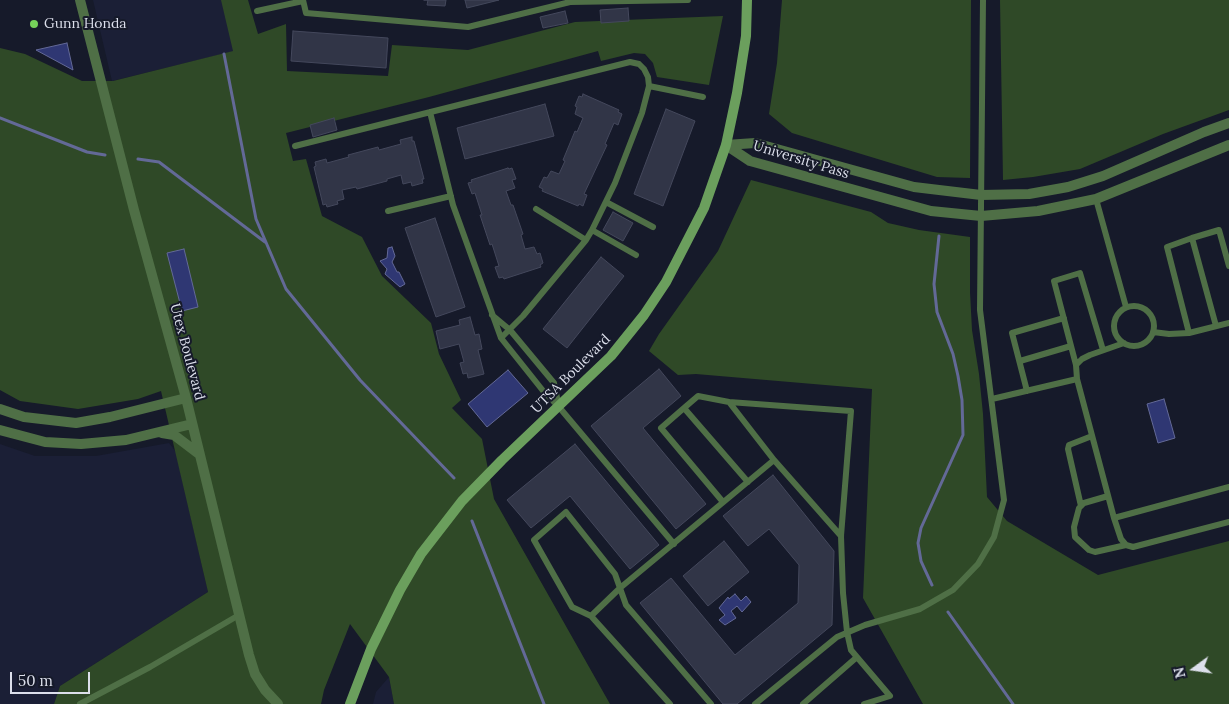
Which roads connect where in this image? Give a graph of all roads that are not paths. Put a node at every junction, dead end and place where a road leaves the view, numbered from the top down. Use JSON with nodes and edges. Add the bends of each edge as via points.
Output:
{"nodes":[{"id":1,"x":80,"y":0,"type":"edge"},
{"id":2,"x":303,"y":0,"type":"edge"},
{"id":3,"x":688,"y":0,"type":"edge"},
{"id":4,"x":747,"y":0,"type":"edge"},
{"id":5,"x":983,"y":0,"type":"edge"},
{"id":6,"x":258,"y":11,"type":"dead end"},
{"id":7,"x":649,"y":86,"type":"junction"},
{"id":8,"x":703,"y":97,"type":"dead end"},
{"id":9,"x":430,"y":112,"type":"junction"},
{"id":10,"x":1229,"y":123,"type":"edge"},
{"id":11,"x":726,"y":145,"type":"junction"},
{"id":12,"x":1229,"y":145,"type":"edge"},
{"id":13,"x":295,"y":146,"type":"dead end"},
{"id":14,"x":982,"y":195,"type":"junction"},
{"id":15,"x":451,"y":196,"type":"junction"},
{"id":16,"x":1096,"y":199,"type":"junction"},
{"id":17,"x":606,"y":202,"type":"junction"},
{"id":18,"x":536,"y":209,"type":"dead end"},
{"id":19,"x":388,"y":212,"type":"dead end"},
{"id":20,"x":981,"y":216,"type":"junction"},
{"id":21,"x":653,"y":227,"type":"dead end"},
{"id":22,"x":592,"y":230,"type":"junction"},
{"id":23,"x":1192,"y":238,"type":"junction"},
{"id":24,"x":586,"y":240,"type":"junction"},
{"id":25,"x":636,"y":255,"type":"dead end"},
{"id":26,"x":1229,"y":266,"type":"edge"},
{"id":27,"x":1126,"y":307,"type":"junction"},
{"id":28,"x":491,"y":314,"type":"junction"},
{"id":29,"x":1064,"y":318,"type":"junction"},
{"id":30,"x":1229,"y":323,"type":"edge"},
{"id":31,"x":1216,"y":326,"type":"junction"},
{"id":32,"x":510,"y":330,"type":"junction"},
{"id":33,"x":1153,"y":332,"type":"junction"},
{"id":34,"x":1189,"y":333,"type":"junction"},
{"id":35,"x":501,"y":338,"type":"junction"},
{"id":36,"x":1124,"y":343,"type":"junction"},
{"id":37,"x":1071,"y":346,"type":"junction"},
{"id":38,"x":1103,"y":350,"type":"junction"},
{"id":39,"x":1020,"y":361,"type":"junction"},
{"id":40,"x":1076,"y":365,"type":"junction"},
{"id":41,"x":1077,"y":378,"type":"junction"},
{"id":42,"x":1027,"y":391,"type":"junction"},
{"id":43,"x":186,"y":398,"type":"junction"},
{"id":44,"x":992,"y":399,"type":"junction"},
{"id":45,"x":729,"y":402,"type":"junction"},
{"id":46,"x":559,"y":407,"type":"junction"},
{"id":47,"x":684,"y":408,"type":"junction"},
{"id":48,"x":0,"y":409,"type":"edge"},
{"id":49,"x":192,"y":424,"type":"junction"},
{"id":50,"x":0,"y":430,"type":"edge"},
{"id":51,"x":154,"y":433,"type":"junction"},
{"id":52,"x":1092,"y":436,"type":"junction"},
{"id":53,"x":200,"y":454,"type":"junction"},
{"id":54,"x":774,"y":460,"type":"junction"},
{"id":55,"x":748,"y":482,"type":"junction"},
{"id":56,"x":1229,"y":487,"type":"edge"},
{"id":57,"x":1108,"y":496,"type":"junction"},
{"id":58,"x":723,"y":502,"type":"junction"},
{"id":59,"x":1081,"y":506,"type":"junction"},
{"id":60,"x":1114,"y":518,"type":"junction"},
{"id":61,"x":1229,"y":522,"type":"edge"},
{"id":62,"x":842,"y":536,"type":"junction"},
{"id":63,"x":674,"y":544,"type":"junction"},
{"id":64,"x":1126,"y":544,"type":"junction"},
{"id":65,"x":620,"y":588,"type":"junction"},
{"id":66,"x":239,"y":614,"type":"junction"},
{"id":67,"x":591,"y":616,"type":"junction"},
{"id":68,"x":847,"y":632,"type":"junction"},
{"id":69,"x":857,"y":656,"type":"junction"},
{"id":70,"x":80,"y":704,"type":"edge"},
{"id":71,"x":278,"y":704,"type":"edge"},
{"id":72,"x":350,"y":704,"type":"edge"},
{"id":73,"x":670,"y":704,"type":"edge"},
{"id":74,"x":711,"y":704,"type":"edge"},
{"id":75,"x":755,"y":704,"type":"edge"},
{"id":76,"x":803,"y":704,"type":"edge"},
{"id":77,"x":864,"y":704,"type":"edge"}],
"edges":[{"from":1,"to":43,"type":"street","name":"Utex Boulevard"},
{"from":2,"to":3,"type":"lane","via":[[306,13],[468,27],[570,2]]},
{"from":2,"to":6,"type":"lane"},
{"from":4,"to":11,"type":"main road","name":"UTSA Boulevard","via":[[738,93]]},
{"from":5,"to":14,"type":"lane"},
{"from":7,"to":8,"type":"lane"},
{"from":7,"to":9,"type":"lane","via":[[644,69],[630,62]]},
{"from":7,"to":17,"type":"lane","via":[[642,113]]},
{"from":9,"to":13,"type":"lane"},
{"from":9,"to":15,"type":"lane"},
{"from":10,"to":14,"type":"street","name":"University Pass","via":[[1103,176],[1068,187],[1029,194]]},
{"from":11,"to":14,"type":"street","name":"University Pass","via":[[755,143],[914,187]]},
{"from":11,"to":20,"type":"street","name":"University Pass","via":[[750,161],[931,212]]},
{"from":11,"to":46,"type":"main road","name":"UTSA Boulevard","via":[[704,208],[666,282],[611,356]]},
{"from":12,"to":16,"type":"street","name":"University Pass"},
{"from":14,"to":20,"type":"lane"},
{"from":15,"to":19,"type":"lane"},
{"from":15,"to":28,"type":"lane"},
{"from":16,"to":20,"type":"street","name":"University Pass","via":[[1038,211]]},
{"from":16,"to":27,"type":"lane"},
{"from":17,"to":21,"type":"lane"},
{"from":17,"to":22,"type":"lane"},
{"from":18,"to":24,"type":"lane"},
{"from":20,"to":44,"type":"lane","via":[[980,310]]},
{"from":22,"to":24,"type":"lane"},
{"from":22,"to":25,"type":"lane"},
{"from":23,"to":26,"type":"lane","via":[[1219,230]]},
{"from":23,"to":31,"type":"lane"},
{"from":23,"to":34,"type":"lane","via":[[1168,247]]},
{"from":24,"to":32,"type":"lane"},
{"from":27,"to":33,"type":"lane","via":[[1146,309],[1154,321]]},
{"from":27,"to":36,"type":"lane","via":[[1114,321],[1116,334]]},
{"from":28,"to":32,"type":"lane"},
{"from":28,"to":35,"type":"lane"},
{"from":29,"to":37,"type":"lane"},
{"from":29,"to":38,"type":"lane","via":[[1054,281],[1080,273]]},
{"from":29,"to":39,"type":"lane","via":[[1012,334]]},
{"from":30,"to":31,"type":"lane"},
{"from":31,"to":34,"type":"lane"},
{"from":32,"to":35,"type":"lane"},
{"from":32,"to":46,"type":"lane","via":[[554,383]]},
{"from":33,"to":34,"type":"lane"},
{"from":33,"to":36,"type":"lane","via":[[1142,344],[1130,346]]},
{"from":35,"to":46,"type":"lane"},
{"from":36,"to":38,"type":"lane"},
{"from":37,"to":39,"type":"lane"},
{"from":37,"to":40,"type":"lane"},
{"from":38,"to":40,"type":"lane","via":[[1082,358]]},
{"from":39,"to":42,"type":"lane"},
{"from":40,"to":41,"type":"lane"},
{"from":41,"to":42,"type":"lane"},
{"from":41,"to":52,"type":"lane"},
{"from":42,"to":44,"type":"lane"},
{"from":43,"to":48,"type":"street","via":[[110,418],[76,423],[24,417]]},
{"from":43,"to":49,"type":"street","name":"Utex Boulevard"},
{"from":44,"to":68,"type":"lane","via":[[1004,500],[994,537],[978,564],[953,590],[920,608]]},
{"from":45,"to":47,"type":"lane","via":[[698,396]]},
{"from":45,"to":54,"type":"lane"},
{"from":45,"to":62,"type":"lane","via":[[850,410]]},
{"from":46,"to":63,"type":"lane"},
{"from":46,"to":72,"type":"main road","name":"UTSA Boulevard","via":[[462,501],[421,554],[371,649]]},
{"from":47,"to":55,"type":"lane"},
{"from":47,"to":58,"type":"lane","via":[[661,428]]},
{"from":49,"to":51,"type":"street"},
{"from":49,"to":53,"type":"street","name":"Utex Boulevard"},
{"from":50,"to":51,"type":"street","via":[[45,442],[81,444],[126,440]]},
{"from":51,"to":53,"type":"street","via":[[174,435]]},
{"from":52,"to":57,"type":"lane"},
{"from":52,"to":59,"type":"lane","via":[[1069,445],[1068,449]]},
{"from":53,"to":66,"type":"street","name":"Utex Boulevard"},
{"from":54,"to":55,"type":"lane"},
{"from":54,"to":62,"type":"lane"},
{"from":55,"to":58,"type":"lane"},
{"from":56,"to":60,"type":"lane"},
{"from":57,"to":59,"type":"lane"},
{"from":57,"to":60,"type":"lane"},
{"from":58,"to":63,"type":"lane"},
{"from":59,"to":64,"type":"lane","via":[[1075,517],[1075,537],[1089,550],[1096,552]]},
{"from":60,"to":64,"type":"lane"},
{"from":61,"to":64,"type":"lane","via":[[1133,546]]},
{"from":62,"to":68,"type":"lane"},
{"from":63,"to":65,"type":"lane"},
{"from":65,"to":67,"type":"lane"},
{"from":65,"to":67,"type":"lane","via":[[615,574],[566,512],[534,540],[572,607]]},
{"from":65,"to":74,"type":"lane","via":[[626,604]]},
{"from":66,"to":70,"type":"lane"},
{"from":66,"to":71,"type":"street","name":"Utex Boulevard","via":[[255,674]]},
{"from":67,"to":73,"type":"lane"},
{"from":68,"to":69,"type":"lane","via":[[851,650]]},
{"from":68,"to":75,"type":"lane"},
{"from":69,"to":76,"type":"lane"},
{"from":69,"to":77,"type":"lane","via":[[890,696]]}]}
